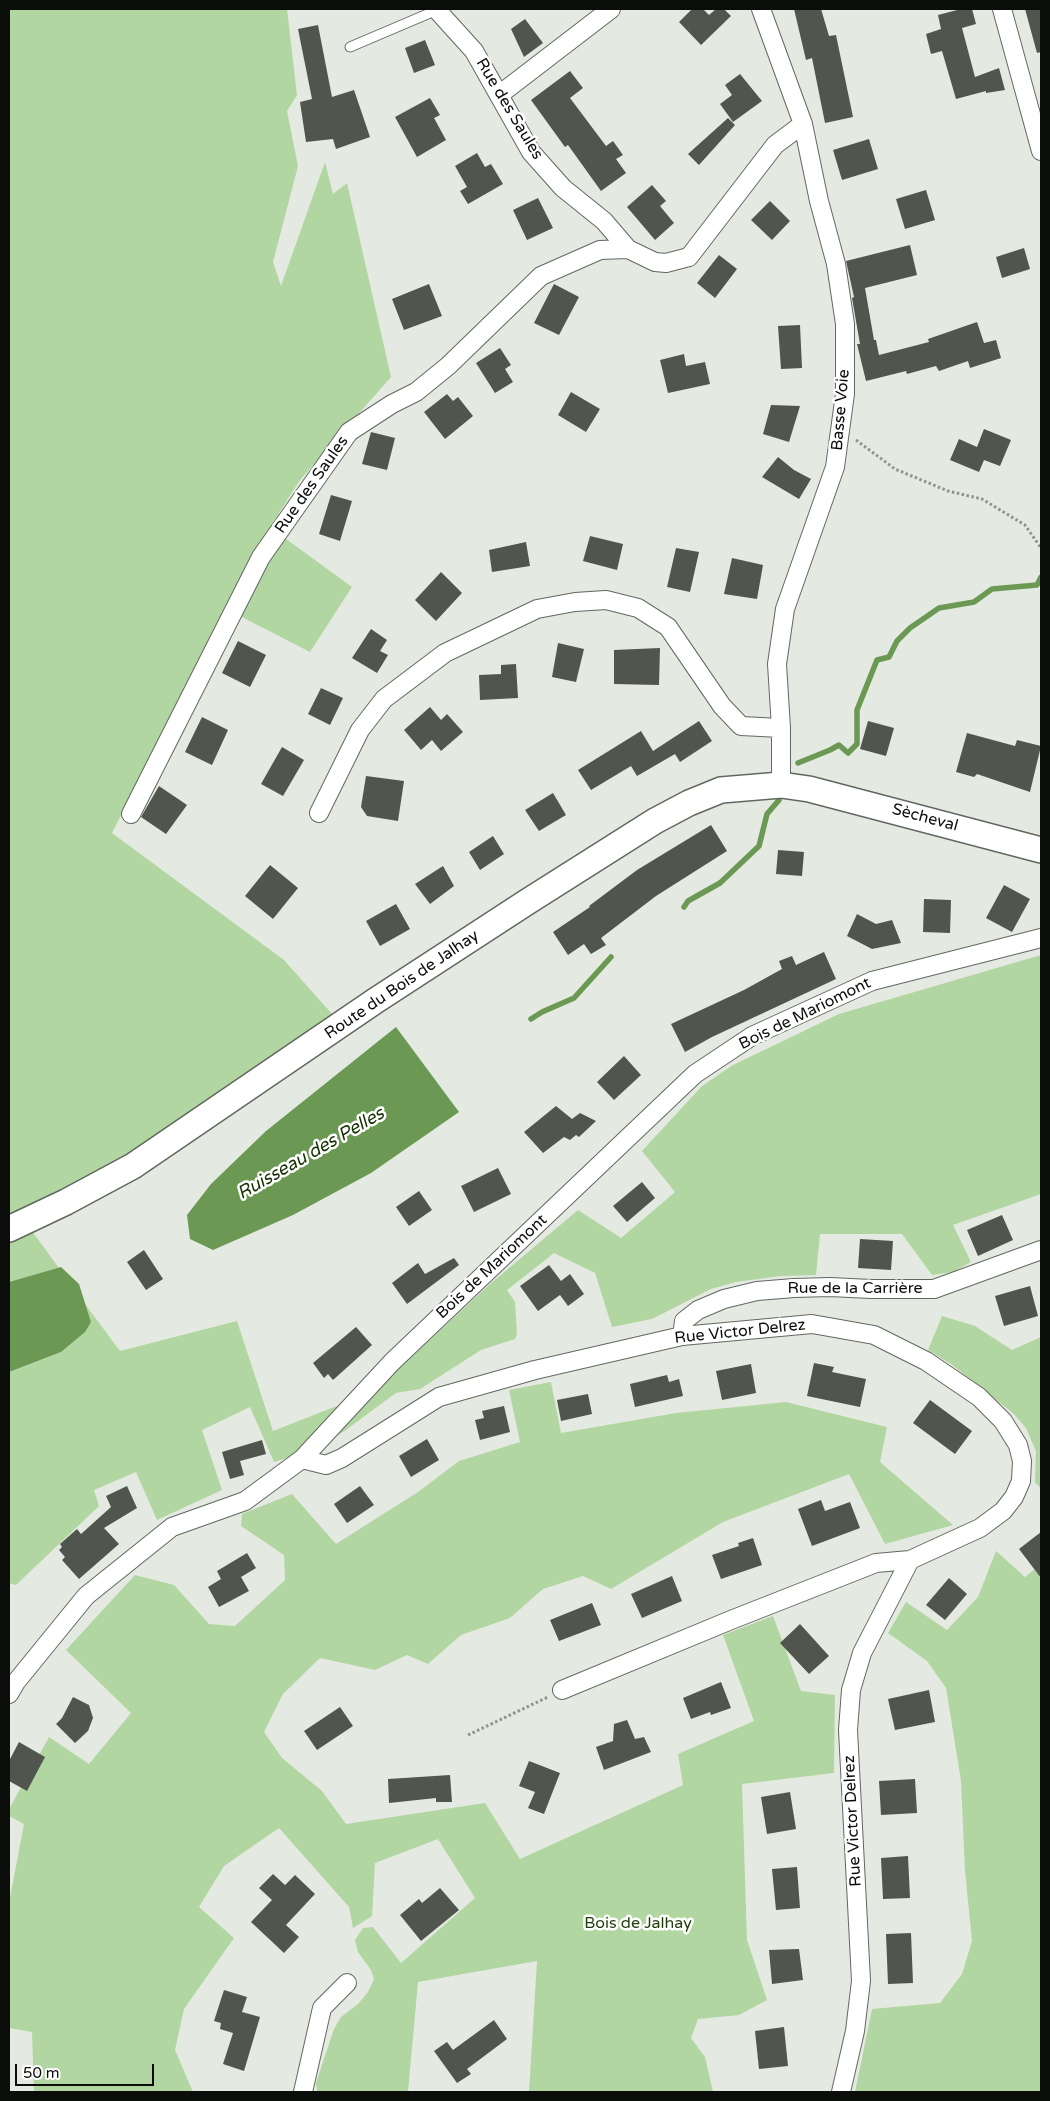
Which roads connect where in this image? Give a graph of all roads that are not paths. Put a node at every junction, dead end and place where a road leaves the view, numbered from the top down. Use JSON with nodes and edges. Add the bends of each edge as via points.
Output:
{"nodes":[{"id":1,"x":436,"y":9,"type":"edge"},
{"id":2,"x":611,"y":9,"type":"edge"},
{"id":3,"x":761,"y":9,"type":"edge"},
{"id":4,"x":1002,"y":9,"type":"edge"},
{"id":5,"x":350,"y":47,"type":"dead end"},
{"id":6,"x":499,"y":94,"type":"junction"},
{"id":7,"x":803,"y":124,"type":"junction"},
{"id":8,"x":1041,"y":151,"type":"edge"},
{"id":9,"x":628,"y":249,"type":"junction"},
{"id":10,"x":781,"y":728,"type":"junction"},
{"id":11,"x":781,"y":785,"type":"junction"},
{"id":12,"x":809,"y":789,"type":"joint"},
{"id":13,"x":319,"y":813,"type":"dead end"},
{"id":14,"x":131,"y":814,"type":"dead end"},
{"id":15,"x":1041,"y":850,"type":"edge"},
{"id":16,"x":1041,"y":938,"type":"edge"},
{"id":17,"x":9,"y":1229,"type":"edge"},
{"id":18,"x":1041,"y":1250,"type":"edge"},
{"id":19,"x":682,"y":1336,"type":"junction"},
{"id":20,"x":302,"y":1459,"type":"junction"},
{"id":21,"x":910,"y":1560,"type":"junction"},
{"id":22,"x":562,"y":1690,"type":"road end"},
{"id":23,"x":9,"y":1694,"type":"edge"},
{"id":24,"x":347,"y":1983,"type":"dead end"},
{"id":25,"x":303,"y":2092,"type":"edge"},
{"id":26,"x":841,"y":2092,"type":"edge"}],
"edges":[{"from":1,"to":5,"type":"lane"},
{"from":1,"to":6,"type":"street","name":"Rue des Saules","via":[[474,51]]},
{"from":2,"to":6,"type":"street"},
{"from":3,"to":7,"type":"street","name":"Basse Voie"},
{"from":4,"to":8,"type":"street"},
{"from":6,"to":9,"type":"street","name":"Rue des Saules","via":[[531,152],[563,188],[604,220]]},
{"from":7,"to":9,"type":"street","name":"Rue des Saules","via":[[775,145],[689,257],[666,263],[655,262]]},
{"from":7,"to":10,"type":"street","name":"Basse Voie","via":[[836,264],[845,324],[845,394],[835,467],[785,608],[776,664]]},
{"from":9,"to":14,"type":"street","name":"Rue des Saules","via":[[600,250],[541,276],[416,392],[349,432],[261,557]]},
{"from":10,"to":11,"type":"street","name":"Basse Voie"},
{"from":10,"to":13,"type":"street","via":[[741,726],[722,706],[668,627],[638,608],[606,600],[575,602],[538,609],[445,653],[384,699],[360,730]]},
{"from":11,"to":12,"type":"main road","name":"Route du Bois de Jalhay"},
{"from":11,"to":17,"type":"main road","name":"Route du Bois de Jalhay","via":[[721,790],[689,802],[655,821],[391,991],[133,1166]]},
{"from":12,"to":15,"type":"main road","name":"Sècheval"},
{"from":16,"to":20,"type":"street","name":"Bois de Mariomont","via":[[872,981],[752,1036],[695,1074],[392,1362]]},
{"from":18,"to":19,"type":"street","name":"Rue de la Carrière","via":[[934,1289],[830,1287],[757,1291],[724,1299],[698,1310],[684,1321]]},
{"from":19,"to":20,"type":"street","name":"Rue Victor Delrez","via":[[439,1396],[342,1458],[326,1465]]},
{"from":19,"to":21,"type":"street","name":"Rue Victor Delrez","via":[[812,1324],[874,1336],[926,1361],[979,1397],[1003,1421],[1018,1445],[1022,1461],[1021,1481],[1003,1511],[980,1528]]},
{"from":20,"to":23,"type":"street","name":"Bois de Mariomont","via":[[245,1501],[172,1527],[86,1596]]},
{"from":21,"to":22,"type":"street","name":"Rue Victor Delrez","via":[[876,1563]]},
{"from":21,"to":26,"type":"street","name":"Rue Victor Delrez","via":[[862,1654],[851,1690],[848,1730],[861,1981],[857,2022]]},
{"from":24,"to":25,"type":"street","via":[[322,2008]]}]}
